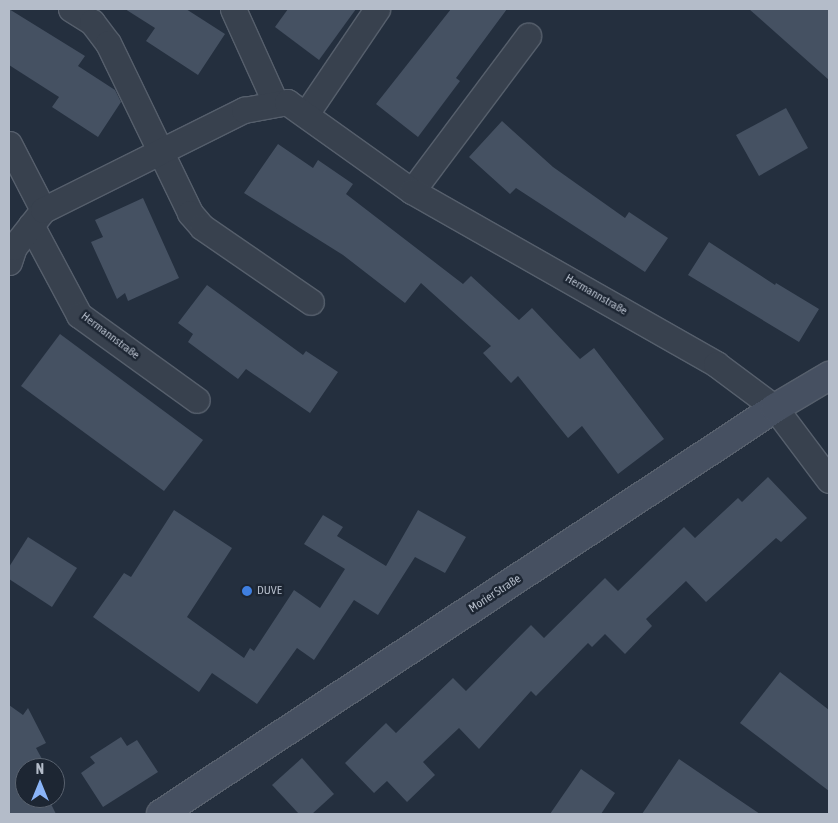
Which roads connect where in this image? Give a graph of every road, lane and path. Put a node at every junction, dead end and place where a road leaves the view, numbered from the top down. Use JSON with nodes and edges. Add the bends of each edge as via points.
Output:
{"nodes":[{"id":1,"x":71,"y":9,"type":"edge"},
{"id":2,"x":233,"y":9,"type":"edge"},
{"id":3,"x":377,"y":9,"type":"edge"},
{"id":4,"x":528,"y":36,"type":"dead end"},
{"id":5,"x":275,"y":102,"type":"junction"},
{"id":6,"x":306,"y":114,"type":"junction"},
{"id":7,"x":9,"y":144,"type":"edge"},
{"id":8,"x":160,"y":150,"type":"junction"},
{"id":9,"x":412,"y":191,"type":"junction"},
{"id":10,"x":37,"y":218,"type":"junction"},
{"id":11,"x":11,"y":253,"type":"edge"},
{"id":12,"x":310,"y":302,"type":"dead end"},
{"id":13,"x":829,"y":376,"type":"edge"},
{"id":14,"x":197,"y":400,"type":"dead end"},
{"id":15,"x":775,"y":408,"type":"junction"},
{"id":16,"x":829,"y":480,"type":"edge"},
{"id":17,"x":162,"y":814,"type":"edge"}],
"edges":[{"from":1,"to":8,"type":"street","via":[[92,22],[108,43]]},
{"from":2,"to":5,"type":"street"},
{"from":3,"to":6,"type":"street"},
{"from":4,"to":9,"type":"street"},
{"from":5,"to":6,"type":"street","name":"Hermannstraße","via":[[288,102]]},
{"from":5,"to":8,"type":"street","via":[[244,110]]},
{"from":6,"to":9,"type":"street","name":"Hermannstraße"},
{"from":7,"to":10,"type":"street","name":"Hermannstraße"},
{"from":8,"to":10,"type":"street"},
{"from":8,"to":12,"type":"street","via":[[190,213],[202,227]]},
{"from":9,"to":15,"type":"street","name":"Hermannstraße","via":[[716,364]]},
{"from":10,"to":11,"type":"street"},
{"from":10,"to":14,"type":"street","name":"Hermannstraße","via":[[79,314]]},
{"from":13,"to":15,"type":"main road","name":"Morier Straße"},
{"from":15,"to":16,"type":"street","name":"Hermannstraße"},
{"from":15,"to":17,"type":"main road","name":"Morier Straße"}]}
